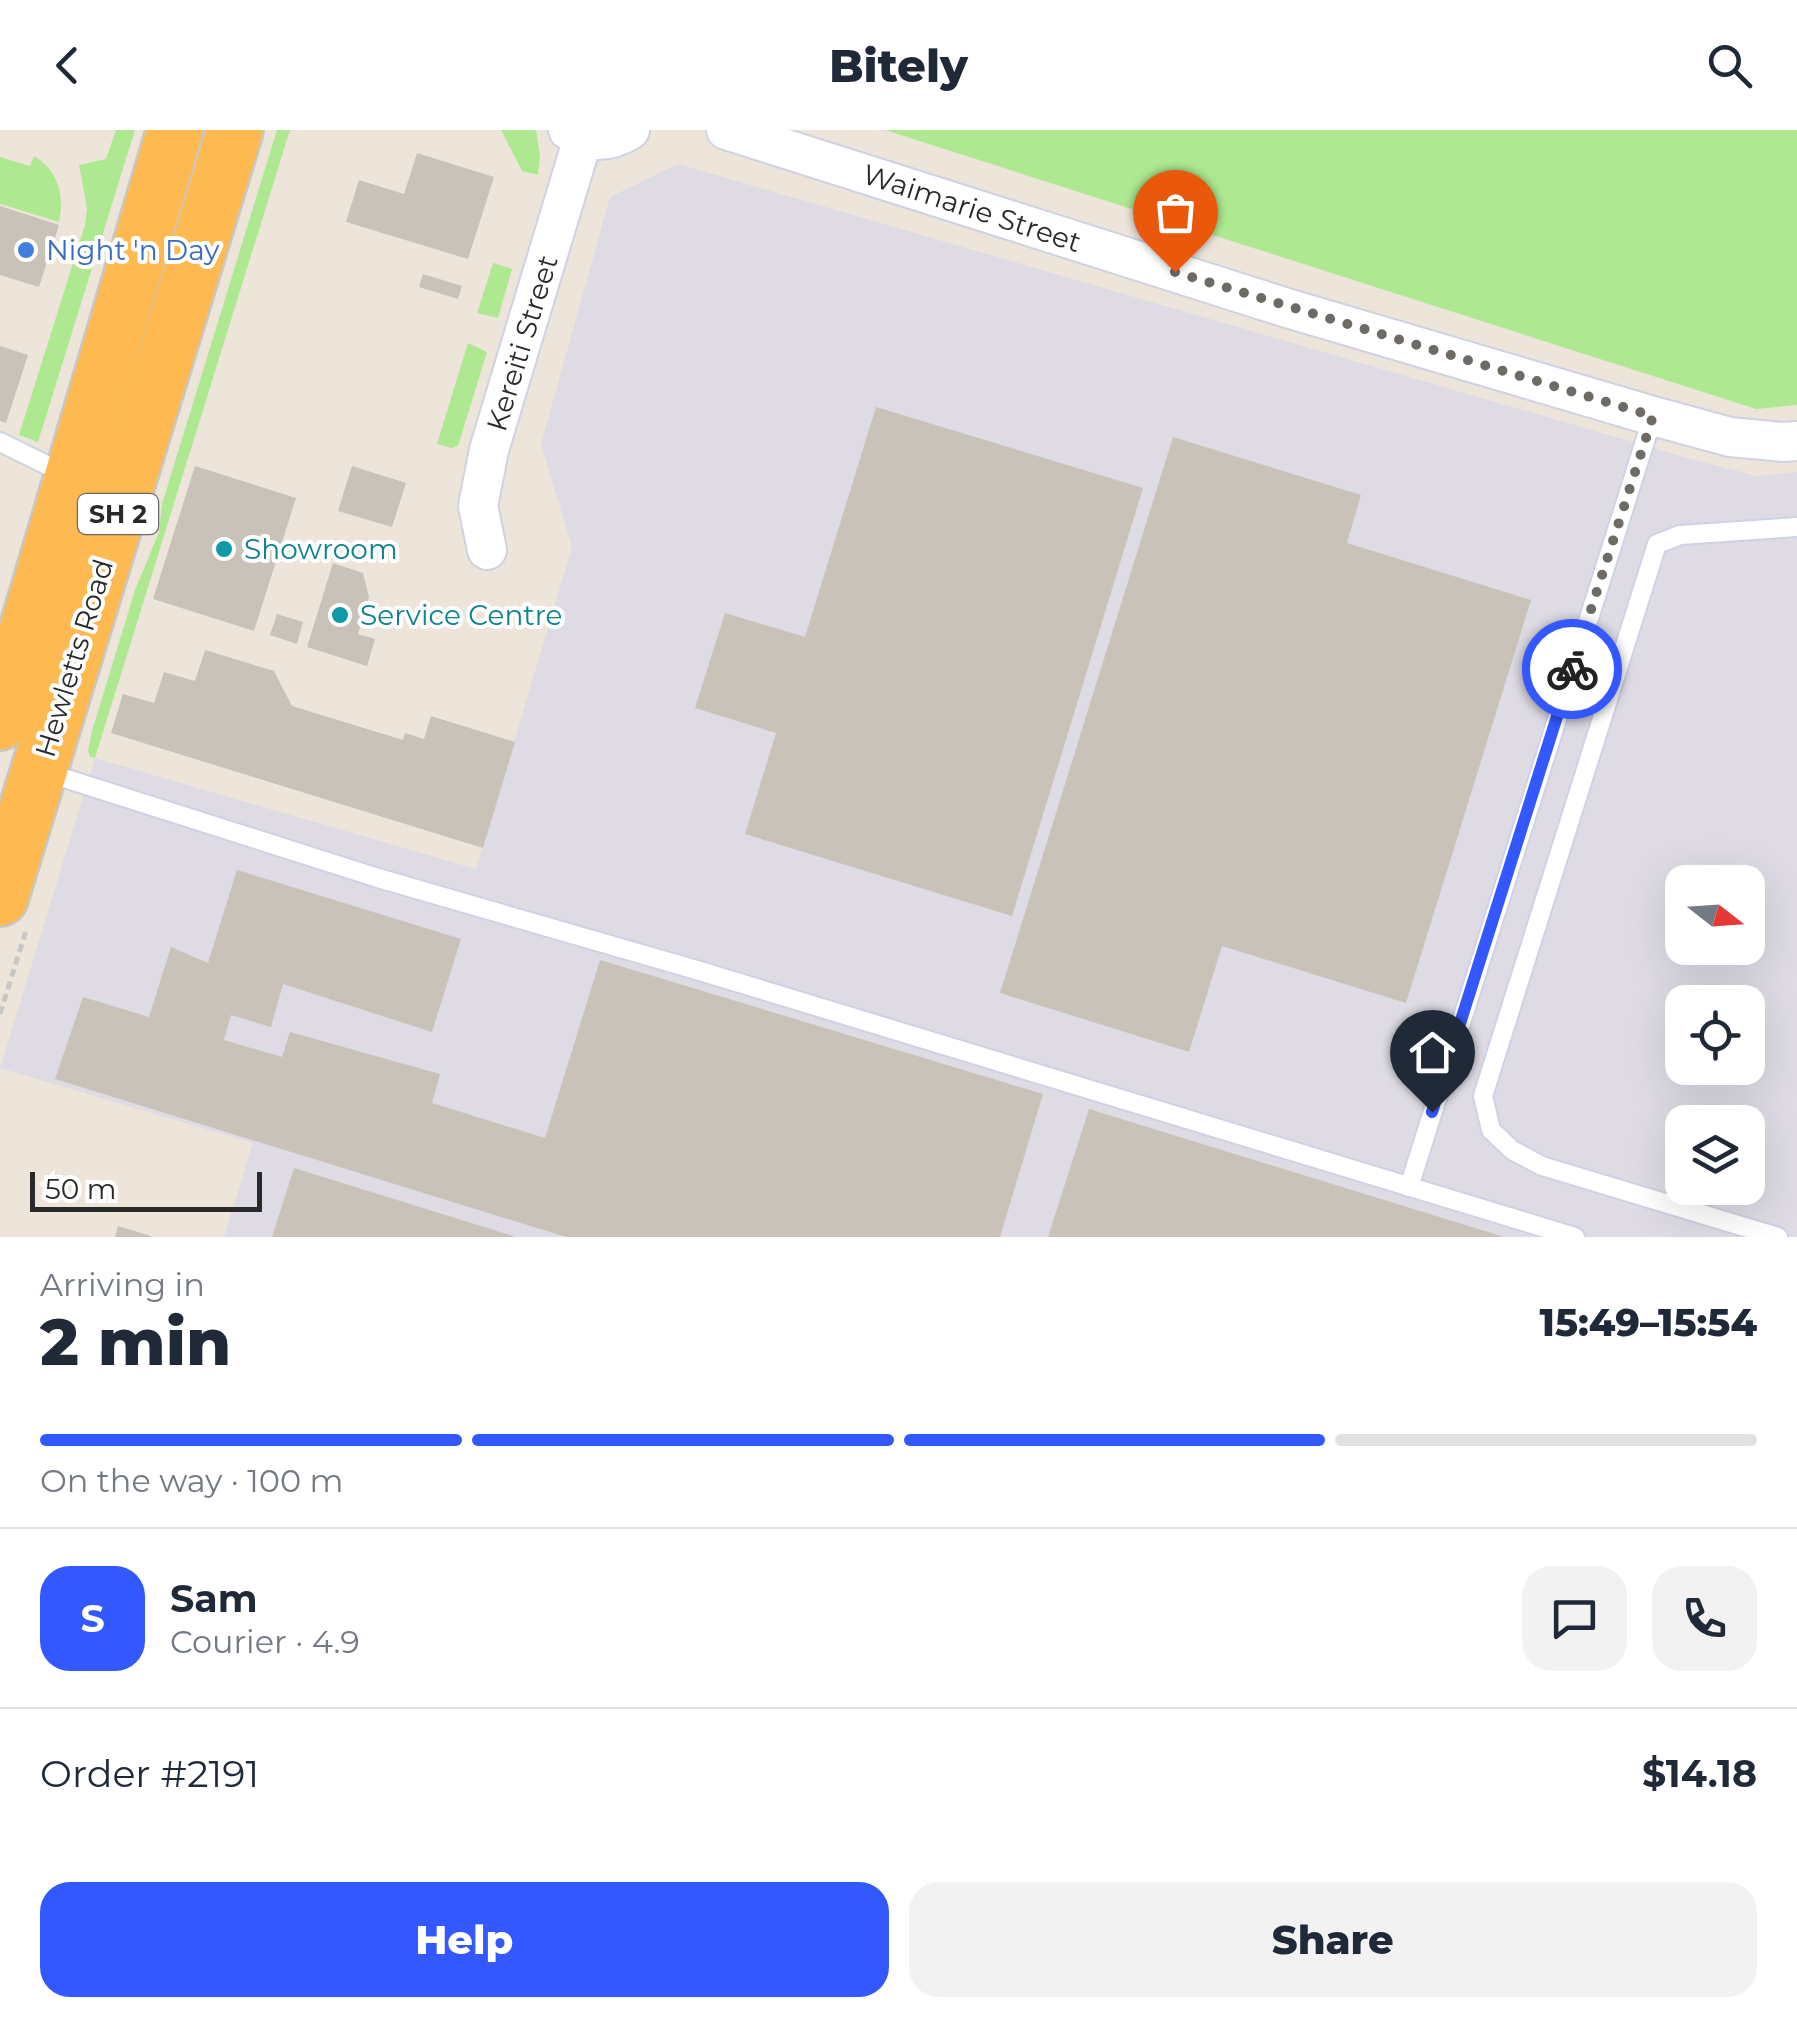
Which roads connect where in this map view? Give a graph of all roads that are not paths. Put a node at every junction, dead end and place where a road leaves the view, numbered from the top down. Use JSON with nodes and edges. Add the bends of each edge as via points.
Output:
{"nodes":[{"id":1,"x":176,"y":130,"type":"edge"},
{"id":2,"x":235,"y":130,"type":"edge"},
{"id":3,"x":630,"y":130,"type":"edge"},
{"id":4,"x":726,"y":130,"type":"edge"},
{"id":5,"x":575,"y":134,"type":"edge"},
{"id":6,"x":1653,"y":416,"type":"junction"},
{"id":7,"x":1797,"y":440,"type":"edge"},
{"id":8,"x":0,"y":442,"type":"edge"},
{"id":9,"x":72,"y":477,"type":"junction"},
{"id":10,"x":1797,"y":527,"type":"edge"},
{"id":11,"x":487,"y":550,"type":"dead end"},
{"id":12,"x":0,"y":722,"type":"edge"},
{"id":13,"x":40,"y":770,"type":"junction"},
{"id":14,"x":0,"y":898,"type":"edge"},
{"id":15,"x":1408,"y":1186,"type":"junction"},
{"id":16,"x":1575,"y":1237,"type":"edge"},
{"id":17,"x":1778,"y":1237,"type":"edge"}],
"edges":[{"from":1,"to":9,"type":"highway","name":"Hewletts Road","number":"SH 2"},
{"from":2,"to":13,"type":"highway","name":"Hewletts Road","number":"SH 2"},
{"from":3,"to":5,"type":"street","via":[[611,140]]},
{"from":4,"to":6,"type":"street","name":"Waimarie Street"},
{"from":5,"to":11,"type":"street","name":"Kereiti Street","via":[[489,450],[478,506]]},
{"from":6,"to":7,"type":"street","name":"Waimarie Street","via":[[1730,437]]},
{"from":6,"to":15,"type":"lane"},
{"from":8,"to":9,"type":"lane"},
{"from":9,"to":12,"type":"highway","name":"Hewletts Road","number":"SH 2"},
{"from":10,"to":17,"type":"lane","via":[[1680,535],[1657,544],[1483,1096],[1491,1130],[1542,1166]]},
{"from":13,"to":14,"type":"highway","name":"Hewletts Road","number":"SH 2"},
{"from":13,"to":15,"type":"lane"},
{"from":15,"to":16,"type":"lane"}]}
